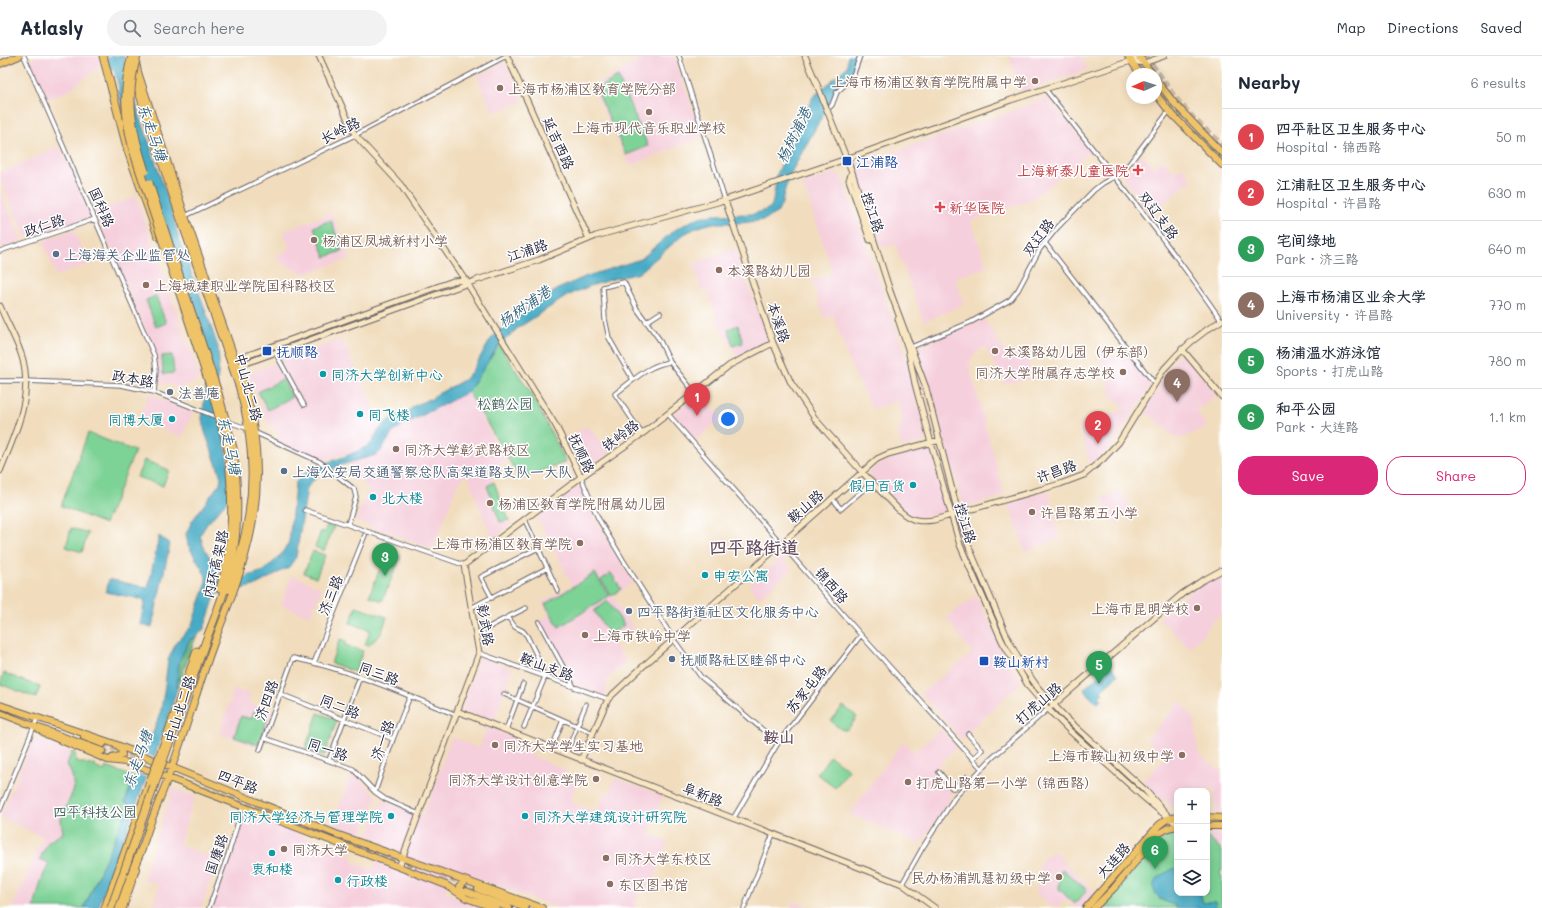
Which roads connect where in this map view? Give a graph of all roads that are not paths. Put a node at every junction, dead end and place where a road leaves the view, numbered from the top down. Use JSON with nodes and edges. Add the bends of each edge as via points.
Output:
{"nodes":[{"id":1,"x":19,"y":56,"type":"edge"},
{"id":2,"x":24,"y":56,"type":"edge"},
{"id":3,"x":103,"y":56,"type":"edge"},
{"id":4,"x":130,"y":56,"type":"edge"},
{"id":5,"x":136,"y":56,"type":"edge"},
{"id":6,"x":319,"y":56,"type":"edge"},
{"id":7,"x":507,"y":56,"type":"edge"},
{"id":8,"x":679,"y":56,"type":"edge"},
{"id":9,"x":805,"y":56,"type":"edge"},
{"id":10,"x":860,"y":56,"type":"edge"},
{"id":11,"x":1138,"y":56,"type":"edge"},
{"id":12,"x":1164,"y":56,"type":"edge"},
{"id":13,"x":1129,"y":58,"type":"edge"},
{"id":14,"x":1144,"y":63,"type":"junction"},
{"id":15,"x":0,"y":64,"type":"edge"},
{"id":16,"x":1136,"y":68,"type":"edge"},
{"id":17,"x":1148,"y":68,"type":"edge"},
{"id":18,"x":1162,"y":88,"type":"edge"},
{"id":19,"x":1045,"y":89,"type":"junction"},
{"id":20,"x":1162,"y":102,"type":"edge"},
{"id":21,"x":827,"y":110,"type":"junction"},
{"id":22,"x":1169,"y":111,"type":"junction"},
{"id":23,"x":355,"y":136,"type":"junction"},
{"id":24,"x":1222,"y":153,"type":"edge"},
{"id":25,"x":846,"y":159,"type":"junction"},
{"id":26,"x":1222,"y":165,"type":"edge"},
{"id":27,"x":1115,"y":175,"type":"junction"},
{"id":28,"x":725,"y":200,"type":"junction"},
{"id":29,"x":183,"y":217,"type":"junction"},
{"id":30,"x":95,"y":219,"type":"junction"},
{"id":31,"x":589,"y":238,"type":"junction"},
{"id":32,"x":1045,"y":243,"type":"junction"},
{"id":33,"x":0,"y":251,"type":"edge"},
{"id":34,"x":466,"y":282,"type":"junction"},
{"id":35,"x":0,"y":306,"type":"edge"},
{"id":36,"x":660,"y":313,"type":"dead end"},
{"id":37,"x":189,"y":320,"type":"junction"},
{"id":38,"x":1222,"y":320,"type":"edge"},
{"id":39,"x":646,"y":322,"type":"junction"},
{"id":40,"x":773,"y":343,"type":"junction"},
{"id":41,"x":910,"y":348,"type":"junction"},
{"id":42,"x":1182,"y":348,"type":"junction"},
{"id":43,"x":276,"y":352,"type":"dead end"},
{"id":44,"x":670,"y":362,"type":"junction"},
{"id":45,"x":234,"y":363,"type":"junction"},
{"id":46,"x":633,"y":380,"type":"junction"},
{"id":47,"x":25,"y":381,"type":"junction"},
{"id":48,"x":0,"y":382,"type":"edge"},
{"id":49,"x":1156,"y":384,"type":"junction"},
{"id":50,"x":154,"y":392,"type":"junction"},
{"id":51,"x":694,"y":392,"type":"junction"},
{"id":52,"x":1222,"y":398,"type":"edge"},
{"id":53,"x":304,"y":405,"type":"dead end"},
{"id":54,"x":668,"y":414,"type":"junction"},
{"id":55,"x":248,"y":429,"type":"junction"},
{"id":56,"x":255,"y":432,"type":"junction"},
{"id":57,"x":642,"y":434,"type":"junction"},
{"id":58,"x":940,"y":440,"type":"junction"},
{"id":59,"x":931,"y":443,"type":"junction"},
{"id":60,"x":0,"y":471,"type":"edge"},
{"id":61,"x":862,"y":472,"type":"junction"},
{"id":62,"x":580,"y":477,"type":"junction"},
{"id":63,"x":872,"y":482,"type":"junction"},
{"id":64,"x":832,"y":498,"type":"junction"},
{"id":65,"x":305,"y":510,"type":"dead end"},
{"id":66,"x":958,"y":512,"type":"junction"},
{"id":67,"x":951,"y":515,"type":"junction"},
{"id":68,"x":525,"y":520,"type":"junction"},
{"id":69,"x":348,"y":524,"type":"junction"},
{"id":70,"x":366,"y":535,"type":"dead end"},
{"id":71,"x":782,"y":543,"type":"junction"},
{"id":72,"x":538,"y":548,"type":"junction"},
{"id":73,"x":464,"y":565,"type":"junction"},
{"id":74,"x":547,"y":568,"type":"junction"},
{"id":75,"x":1222,"y":570,"type":"edge"},
{"id":76,"x":558,"y":591,"type":"dead end"},
{"id":77,"x":230,"y":593,"type":"junction"},
{"id":78,"x":492,"y":598,"type":"junction"},
{"id":79,"x":471,"y":608,"type":"junction"},
{"id":80,"x":526,"y":608,"type":"dead end"},
{"id":81,"x":508,"y":617,"type":"junction"},
{"id":82,"x":539,"y":622,"type":"dead end"},
{"id":83,"x":478,"y":632,"type":"dead end"},
{"id":84,"x":861,"y":635,"type":"junction"},
{"id":85,"x":674,"y":640,"type":"junction"},
{"id":86,"x":479,"y":653,"type":"junction"},
{"id":87,"x":293,"y":658,"type":"joint"},
{"id":88,"x":314,"y":662,"type":"junction"},
{"id":89,"x":360,"y":677,"type":"junction"},
{"id":90,"x":545,"y":677,"type":"junction"},
{"id":91,"x":523,"y":684,"type":"dead end"},
{"id":92,"x":574,"y":687,"type":"junction"},
{"id":93,"x":280,"y":694,"type":"junction"},
{"id":94,"x":504,"y":694,"type":"dead end"},
{"id":95,"x":410,"y":696,"type":"junction"},
{"id":96,"x":517,"y":699,"type":"junction"},
{"id":97,"x":608,"y":700,"type":"junction"},
{"id":98,"x":586,"y":704,"type":"dead end"},
{"id":99,"x":1054,"y":704,"type":"junction"},
{"id":100,"x":0,"y":705,"type":"edge"},
{"id":101,"x":533,"y":706,"type":"junction"},
{"id":102,"x":1048,"y":709,"type":"junction"},
{"id":103,"x":0,"y":713,"type":"edge"},
{"id":104,"x":456,"y":713,"type":"junction"},
{"id":105,"x":37,"y":718,"type":"junction"},
{"id":106,"x":344,"y":720,"type":"junction"},
{"id":107,"x":563,"y":720,"type":"junction"},
{"id":108,"x":34,"y":726,"type":"junction"},
{"id":109,"x":524,"y":726,"type":"dead end"},
{"id":110,"x":577,"y":726,"type":"junction"},
{"id":111,"x":506,"y":730,"type":"junction"},
{"id":112,"x":593,"y":733,"type":"junction"},
{"id":113,"x":968,"y":734,"type":"dead end"},
{"id":114,"x":264,"y":738,"type":"junction"},
{"id":115,"x":393,"y":739,"type":"junction"},
{"id":116,"x":112,"y":743,"type":"junction"},
{"id":117,"x":778,"y":744,"type":"junction"},
{"id":118,"x":552,"y":748,"type":"junction"},
{"id":119,"x":260,"y":750,"type":"dead end"},
{"id":120,"x":566,"y":754,"type":"junction"},
{"id":121,"x":104,"y":758,"type":"junction"},
{"id":122,"x":973,"y":759,"type":"junction"},
{"id":123,"x":329,"y":760,"type":"junction"},
{"id":124,"x":581,"y":760,"type":"junction"},
{"id":125,"x":163,"y":765,"type":"junction"},
{"id":126,"x":172,"y":768,"type":"junction"},
{"id":127,"x":982,"y":769,"type":"junction"},
{"id":128,"x":939,"y":772,"type":"dead end"},
{"id":129,"x":159,"y":775,"type":"junction"},
{"id":130,"x":966,"y":777,"type":"dead end"},
{"id":131,"x":168,"y":778,"type":"junction"},
{"id":132,"x":375,"y":792,"type":"junction"},
{"id":133,"x":243,"y":806,"type":"junction"},
{"id":134,"x":0,"y":810,"type":"edge"},
{"id":135,"x":419,"y":814,"type":"junction"},
{"id":136,"x":1210,"y":817,"type":"edge"},
{"id":137,"x":1174,"y":818,"type":"edge"},
{"id":138,"x":1222,"y":818,"type":"edge"},
{"id":139,"x":733,"y":819,"type":"junction"},
{"id":140,"x":1174,"y":826,"type":"edge"},
{"id":141,"x":1210,"y":826,"type":"edge"},
{"id":142,"x":1222,"y":826,"type":"edge"},
{"id":143,"x":773,"y":834,"type":"junction"},
{"id":144,"x":142,"y":848,"type":"junction"},
{"id":145,"x":403,"y":858,"type":"junction"},
{"id":146,"x":399,"y":867,"type":"junction"},
{"id":147,"x":902,"y":884,"type":"junction"},
{"id":148,"x":466,"y":888,"type":"junction"},
{"id":149,"x":105,"y":908,"type":"edge"},
{"id":150,"x":110,"y":908,"type":"edge"},
{"id":151,"x":118,"y":908,"type":"edge"},
{"id":152,"x":124,"y":908,"type":"edge"},
{"id":153,"x":209,"y":908,"type":"edge"},
{"id":154,"x":496,"y":908,"type":"edge"},
{"id":155,"x":509,"y":908,"type":"edge"},
{"id":156,"x":525,"y":908,"type":"edge"},
{"id":157,"x":542,"y":908,"type":"edge"},
{"id":158,"x":744,"y":908,"type":"edge"},
{"id":159,"x":934,"y":908,"type":"edge"},
{"id":160,"x":1086,"y":908,"type":"edge"},
{"id":161,"x":1094,"y":908,"type":"edge"}],
"edges":[{"from":1,"to":15,"type":"main road"},
{"from":2,"to":30,"type":"street","name":"国科路"},
{"from":3,"to":37,"type":"highway","bridge":true,"via":[[135,173],[182,307]]},
{"from":4,"to":29,"type":"main road","name":"中山北二路","via":[[130,66]]},
{"from":4,"to":37,"type":"highway","name":"内环高架路","bridge":true,"via":[[126,89],[126,115],[130,136]]},
{"from":5,"to":29,"type":"main road","name":"中山北二路","via":[[138,72]]},
{"from":5,"to":150,"type":"highway","name":"内环高架路","bridge":true,"via":[[130,88],[134,135],[231,437],[238,509],[234,549],[224,589]]},
{"from":6,"to":23,"type":"street","name":"抚顺路"},
{"from":7,"to":23,"type":"street","name":"长岭路"},
{"from":7,"to":31,"type":"street","name":"延吉西路"},
{"from":8,"to":28,"type":"street","name":"本溪路"},
{"from":9,"to":21,"type":"street","name":"控江路","bridge":true},
{"from":10,"to":21,"type":"street","via":[[854,73],[837,92]]},
{"from":11,"to":13,"type":"street","name":"江浦路"},
{"from":11,"to":14,"type":"main road"},
{"from":12,"to":14,"type":"street","name":"江浦路"},
{"from":13,"to":14,"type":"street","name":"江浦路"},
{"from":13,"to":16,"type":"main road"},
{"from":13,"to":19,"type":"street","name":"江浦路"},
{"from":14,"to":17,"type":"main road"},
{"from":18,"to":24,"type":"main road"},
{"from":19,"to":25,"type":"street","name":"江浦路"},
{"from":19,"to":27,"type":"street","name":"双辽支路"},
{"from":20,"to":22,"type":"main road"},
{"from":21,"to":25,"type":"street","name":"控江路"},
{"from":22,"to":26,"type":"main road"},
{"from":22,"to":27,"type":"street","name":"双辽路","via":[[1123,172]]},
{"from":23,"to":29,"type":"street","name":"长岭路"},
{"from":23,"to":34,"type":"street","name":"抚顺路","via":[[400,184]]},
{"from":25,"to":28,"type":"street","name":"江浦路"},
{"from":25,"to":41,"type":"street","name":"控江路"},
{"from":27,"to":32,"type":"street","name":"双辽路","via":[[1094,190],[1056,228]]},
{"from":27,"to":38,"type":"street","name":"双辽支路"},
{"from":28,"to":31,"type":"street","name":"江浦路"},
{"from":28,"to":40,"type":"street","name":"本溪路"},
{"from":29,"to":45,"type":"main road","name":"中山北二路"},
{"from":30,"to":33,"type":"street","name":"政仁路"},
{"from":30,"to":50,"type":"street","name":"国科路","via":[[154,355]]},
{"from":31,"to":34,"type":"street","name":"江浦路","via":[[540,260]]},
{"from":32,"to":41,"type":"street","name":"双辽路","via":[[1010,300],[971,322]]},
{"from":32,"to":49,"type":"street"},
{"from":34,"to":45,"type":"street","name":"江浦路","via":[[453,281]]},
{"from":34,"to":62,"type":"street","name":"抚顺路","via":[[556,426]]},
{"from":35,"to":47,"type":"street","via":[[22,358]]},
{"from":36,"to":39,"type":"street"},
{"from":37,"to":149,"type":"highway","name":"内环高架路","bridge":true,"via":[[226,438],[232,494],[231,537],[224,573],[213,608]]},
{"from":38,"to":42,"type":"street","name":"许昌路"},
{"from":39,"to":44,"type":"street","via":[[659,338]]},
{"from":39,"to":46,"type":"street","via":[[636,309],[624,282],[604,287],[605,319],[609,338]]},
{"from":40,"to":51,"type":"street","name":"铁岭路","via":[[730,365]]},
{"from":40,"to":61,"type":"street","name":"本溪路","via":[[791,383],[812,414]]},
{"from":41,"to":58,"type":"street","name":"控江路","via":[[926,388]]},
{"from":41,"to":59,"type":"street","name":"控江路","via":[[915,384]]},
{"from":42,"to":49,"type":"street","name":"许昌路","via":[[1164,369]]},
{"from":42,"to":52,"type":"street"},
{"from":43,"to":53,"type":"street"},
{"from":44,"to":46,"type":"street","via":[[659,363]]},
{"from":44,"to":51,"type":"street"},
{"from":45,"to":55,"type":"main road","name":"中山北二路"},
{"from":45,"to":56,"type":"main road","name":"中山北二路","via":[[251,410]]},
{"from":46,"to":57,"type":"street","via":[[615,394]]},
{"from":47,"to":48,"type":"street","name":"政本路"},
{"from":47,"to":50,"type":"street","name":"政本路","via":[[122,385]]},
{"from":47,"to":60,"type":"street","via":[[20,421]]},
{"from":49,"to":66,"type":"street","name":"许昌路","via":[[1119,442],[1084,475]]},
{"from":50,"to":55,"type":"street","name":"政本路"},
{"from":51,"to":54,"type":"street","name":"铁岭路"},
{"from":54,"to":57,"type":"street","name":"铁岭路"},
{"from":54,"to":71,"type":"street","name":"锦西路"},
{"from":55,"to":56,"type":"street","name":"政本路"},
{"from":55,"to":77,"type":"main road","name":"中山北二路","via":[[251,466],[250,504]]},
{"from":56,"to":69,"type":"street","name":"政本路","via":[[320,462],[356,492]]},
{"from":56,"to":77,"type":"main road","name":"中山北二路","via":[[255,509],[246,552]]},
{"from":57,"to":62,"type":"street","name":"铁岭路"},
{"from":58,"to":59,"type":"street","name":"鞍山路"},
{"from":58,"to":66,"type":"street","name":"控江路"},
{"from":59,"to":61,"type":"street","name":"鞍山路","via":[[876,459]]},
{"from":59,"to":67,"type":"street","name":"控江路"},
{"from":61,"to":63,"type":"street","name":"本溪路"},
{"from":61,"to":64,"type":"street","name":"鞍山路"},
{"from":62,"to":68,"type":"street","name":"铁岭路"},
{"from":62,"to":85,"type":"street","name":"抚顺路","via":[[598,518],[621,560]]},
{"from":63,"to":64,"type":"street","via":[[841,509]]},
{"from":63,"to":67,"type":"street","name":"本溪路","via":[[911,520],[926,521]]},
{"from":64,"to":71,"type":"street","name":"鞍山路"},
{"from":65,"to":69,"type":"street"},
{"from":66,"to":67,"type":"street","name":"许昌路"},
{"from":66,"to":99,"type":"street","name":"控江路","via":[[969,547],[1008,639],[1035,684]]},
{"from":67,"to":102,"type":"street","name":"控江路","via":[[977,592],[1012,660],[1029,687]]},
{"from":68,"to":72,"type":"street"},
{"from":68,"to":73,"type":"street","name":"铁岭路"},
{"from":69,"to":73,"type":"street"},
{"from":70,"to":88,"type":"street","name":"济三路"},
{"from":71,"to":84,"type":"street","name":"锦西路"},
{"from":71,"to":85,"type":"street","name":"鞍山路"},
{"from":72,"to":74,"type":"street"},
{"from":72,"to":78,"type":"street","via":[[481,577]]},
{"from":73,"to":79,"type":"street","name":"彰武路"},
{"from":74,"to":76,"type":"street"},
{"from":74,"to":78,"type":"street"},
{"from":75,"to":99,"type":"street","name":"打虎山路","via":[[1182,594]]},
{"from":77,"to":125,"type":"main road","name":"中山北二路"},
{"from":77,"to":126,"type":"main road","name":"中山北二路"},
{"from":78,"to":79,"type":"street"},
{"from":79,"to":86,"type":"street","name":"彰武路"},
{"from":80,"to":81,"type":"street"},
{"from":81,"to":83,"type":"street"},
{"from":81,"to":90,"type":"street","via":[[515,627],[523,631]]},
{"from":82,"to":92,"type":"street"},
{"from":84,"to":117,"type":"street","name":"苏家屯路"},
{"from":84,"to":122,"type":"street","name":"锦西路"},
{"from":85,"to":97,"type":"street","name":"鞍山路"},
{"from":85,"to":117,"type":"street","name":"抚顺路","via":[[701,677]]},
{"from":86,"to":90,"type":"street","name":"鞍山支路"},
{"from":86,"to":104,"type":"street","name":"彰武路"},
{"from":87,"to":88,"type":"street","name":"同三路"},
{"from":87,"to":93,"type":"street","name":"济四路"},
{"from":88,"to":89,"type":"street","name":"同三路"},
{"from":89,"to":95,"type":"street","name":"同三路"},
{"from":89,"to":106,"type":"street"},
{"from":90,"to":92,"type":"street","name":"鞍山支路"},
{"from":90,"to":101,"type":"street"},
{"from":91,"to":96,"type":"street"},
{"from":92,"to":97,"type":"street","name":"鞍山支路"},
{"from":93,"to":106,"type":"street","name":"同二路"},
{"from":93,"to":114,"type":"street","name":"济四路"},
{"from":94,"to":96,"type":"street"},
{"from":95,"to":104,"type":"street","name":"同三路"},
{"from":95,"to":115,"type":"street","name":"济一路"},
{"from":96,"to":101,"type":"street"},
{"from":96,"to":111,"type":"street"},
{"from":97,"to":112,"type":"street","name":"鞍山路"},
{"from":98,"to":110,"type":"street"},
{"from":99,"to":102,"type":"street","name":"打虎山路"},
{"from":99,"to":137,"type":"street","name":"控江路"},
{"from":100,"to":105,"type":"main road","name":"四平路"},
{"from":101,"to":107,"type":"street"},
{"from":101,"to":109,"type":"street"},
{"from":102,"to":127,"type":"street","name":"打虎山路"},
{"from":102,"to":137,"type":"street","name":"控江路","via":[[1160,812]]},
{"from":103,"to":108,"type":"main road","name":"四平路"},
{"from":104,"to":111,"type":"street","name":"阜新路"},
{"from":104,"to":135,"type":"street","name":"彰武路"},
{"from":105,"to":108,"type":"street"},
{"from":105,"to":108,"type":"main road","via":[[102,748]]},
{"from":105,"to":116,"type":"main road","name":"四平路"},
{"from":106,"to":115,"type":"street","name":"同二路"},
{"from":106,"to":123,"type":"street"},
{"from":107,"to":110,"type":"street"},
{"from":107,"to":118,"type":"street"},
{"from":108,"to":121,"type":"main road","name":"四平路","via":[[46,734]]},
{"from":108,"to":134,"type":"street"},
{"from":110,"to":112,"type":"street"},
{"from":110,"to":120,"type":"street"},
{"from":111,"to":118,"type":"street","name":"阜新路"},
{"from":112,"to":124,"type":"street","name":"鞍山路"},
{"from":113,"to":122,"type":"street","via":[[982,750]]},
{"from":114,"to":119,"type":"street","name":"济四路"},
{"from":114,"to":123,"type":"street","name":"同一路"},
{"from":115,"to":132,"type":"street","name":"济一路"},
{"from":116,"to":121,"type":"main road","via":[[121,749],[122,755]]},
{"from":116,"to":125,"type":"main road","name":"四平路"},
{"from":117,"to":139,"type":"street","name":"苏家屯路"},
{"from":118,"to":120,"type":"street","name":"阜新路"},
{"from":120,"to":124,"type":"street","name":"阜新路"},
{"from":121,"to":129,"type":"main road","name":"四平路","via":[[135,765]]},
{"from":122,"to":127,"type":"street","name":"锦西路"},
{"from":123,"to":132,"type":"street","name":"同一路","via":[[353,769]]},
{"from":124,"to":139,"type":"street","name":"阜新路"},
{"from":125,"to":126,"type":"main road","name":"四平路"},
{"from":125,"to":129,"type":"main road","name":"中山北二路"},
{"from":126,"to":131,"type":"main road","name":"中山北二路"},
{"from":126,"to":145,"type":"main road","name":"四平路"},
{"from":127,"to":147,"type":"street","name":"打虎山路","via":[[955,797]]},
{"from":128,"to":130,"type":"street","via":[[952,788]]},
{"from":129,"to":131,"type":"main road","name":"四平路"},
{"from":129,"to":150,"type":"main road","name":"中山北二路"},
{"from":131,"to":133,"type":"main road","name":"四平路"},
{"from":131,"to":144,"type":"main road","name":"中山北二路"},
{"from":132,"to":135,"type":"street","name":"同一路"},
{"from":133,"to":146,"type":"main road","name":"四平路"},
{"from":133,"to":153,"type":"street","name":"国康路"},
{"from":135,"to":145,"type":"street","name":"彰武路"},
{"from":136,"to":138,"type":"main road"},
{"from":137,"to":160,"type":"main road","name":"大连路","via":[[1159,825]]},
{"from":139,"to":143,"type":"street","name":"阜新路"},
{"from":140,"to":161,"type":"main road","name":"大连路","via":[[1158,834],[1114,888]]},
{"from":141,"to":142,"type":"main road"},
{"from":143,"to":147,"type":"street","name":"阜新路"},
{"from":143,"to":158,"type":"street"},
{"from":144,"to":151,"type":"highway"},
{"from":144,"to":152,"type":"main road","name":"中山北二路"},
{"from":145,"to":146,"type":"street","name":"彰武路"},
{"from":145,"to":148,"type":"main road","name":"四平路"},
{"from":146,"to":148,"type":"main road","name":"四平路","via":[[446,885]]},
{"from":147,"to":159,"type":"street","name":"阜新路"},
{"from":148,"to":154,"type":"main road","name":"四平路"},
{"from":148,"to":155,"type":"main road"},
{"from":148,"to":156,"type":"main road"},
{"from":148,"to":157,"type":"main road","name":"四平路"}]}
